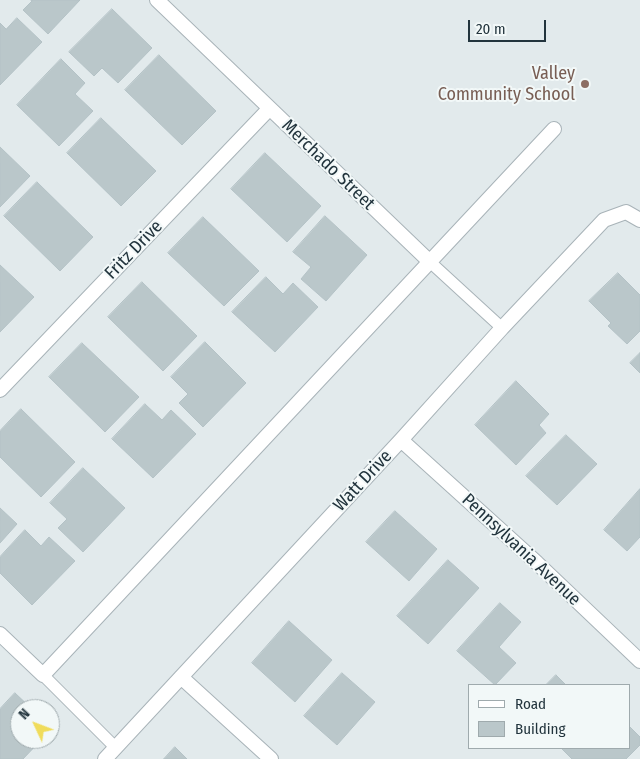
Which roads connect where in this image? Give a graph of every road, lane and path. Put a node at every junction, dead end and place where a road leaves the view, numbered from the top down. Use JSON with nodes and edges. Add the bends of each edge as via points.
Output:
{"nodes":[{"id":1,"x":156,"y":0,"type":"edge"},
{"id":2,"x":269,"y":109,"type":"junction"},
{"id":3,"x":554,"y":129,"type":"dead end"},
{"id":4,"x":640,"y":220,"type":"edge"},
{"id":5,"x":429,"y":261,"type":"junction"},
{"id":6,"x":502,"y":328,"type":"junction"},
{"id":7,"x":0,"y":390,"type":"edge"},
{"id":8,"x":401,"y":440,"type":"junction"},
{"id":9,"x":0,"y":634,"type":"edge"},
{"id":10,"x":640,"y":661,"type":"edge"},
{"id":11,"x":43,"y":675,"type":"junction"},
{"id":12,"x":181,"y":677,"type":"junction"},
{"id":13,"x":115,"y":748,"type":"junction"},
{"id":14,"x":105,"y":759,"type":"edge"},
{"id":15,"x":271,"y":759,"type":"edge"}],
"edges":[{"from":1,"to":2,"type":"street","name":"Merchado Street"},
{"from":2,"to":5,"type":"street","name":"Merchado Street"},
{"from":2,"to":7,"type":"street","name":"Fritz Drive"},
{"from":3,"to":5,"type":"street"},
{"from":4,"to":6,"type":"street","name":"Watt Drive","via":[[626,212],[604,220]]},
{"from":5,"to":6,"type":"lane","name":"Merchado Street"},
{"from":5,"to":11,"type":"street"},
{"from":6,"to":8,"type":"street","name":"Watt Drive"},
{"from":8,"to":10,"type":"street","name":"Pennsylvania Avenue"},
{"from":8,"to":12,"type":"street","name":"Watt Drive"},
{"from":9,"to":11,"type":"street"},
{"from":11,"to":13,"type":"lane"},
{"from":12,"to":13,"type":"street","name":"Watt Drive"},
{"from":12,"to":15,"type":"street"},
{"from":13,"to":14,"type":"street","name":"Watt Drive"}]}
